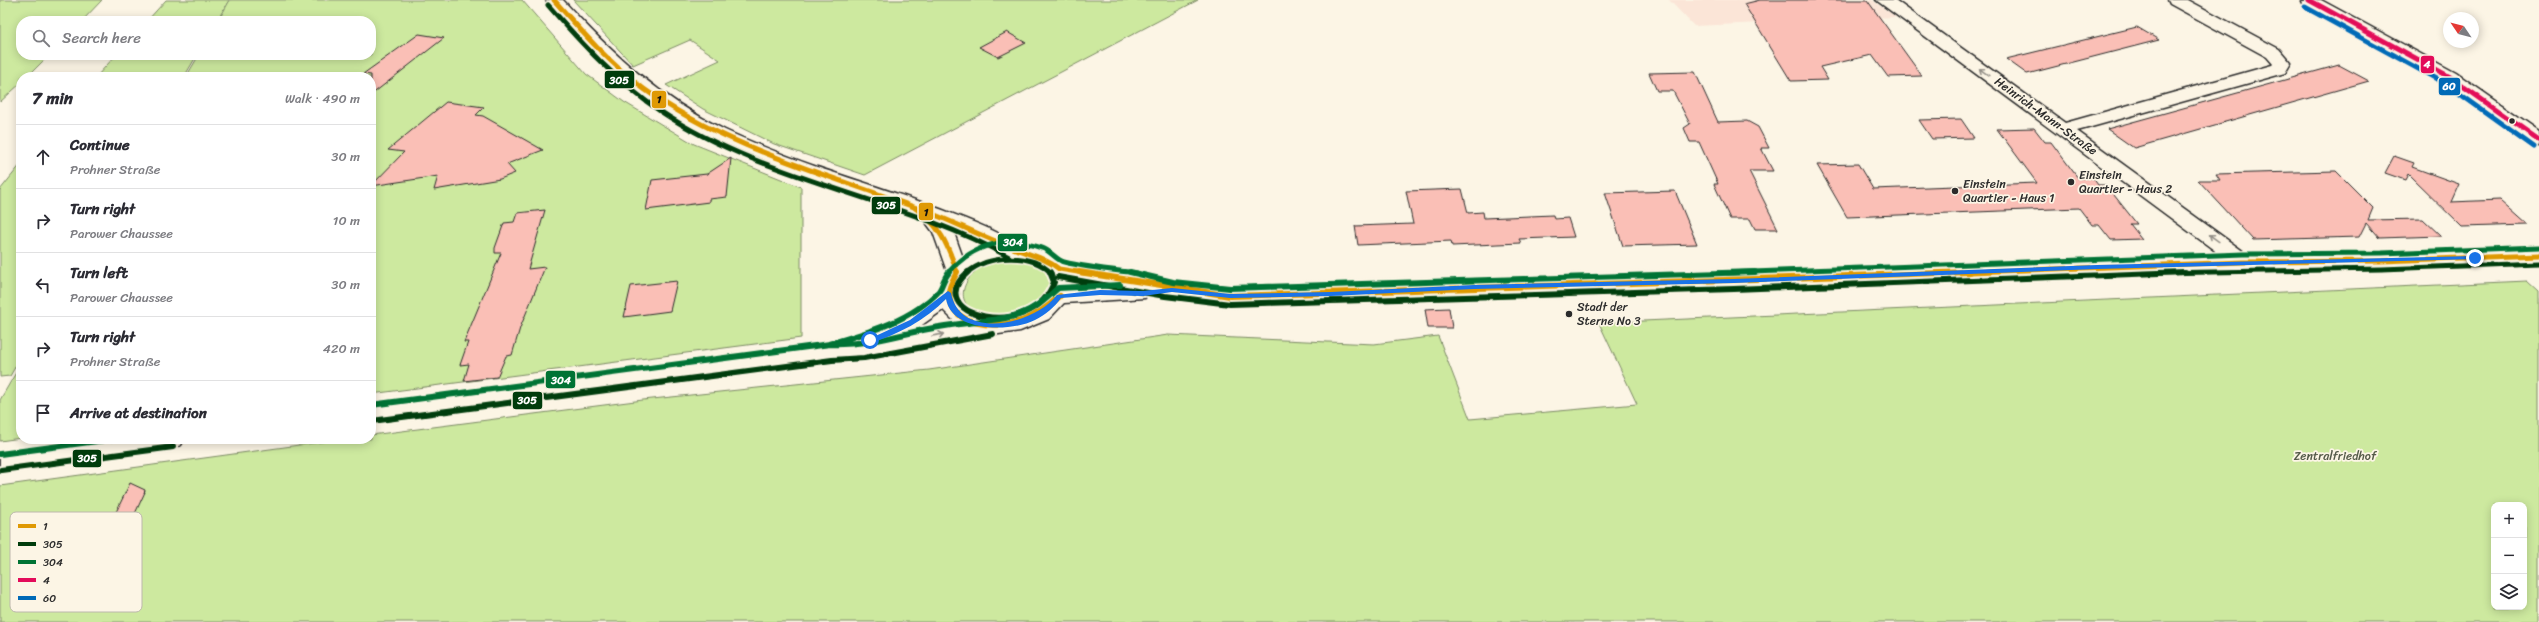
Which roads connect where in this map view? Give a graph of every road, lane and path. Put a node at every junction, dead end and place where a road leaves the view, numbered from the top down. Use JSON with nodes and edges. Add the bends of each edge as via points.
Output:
{"nodes":[{"id":1,"x":554,"y":0,"type":"edge"},
{"id":2,"x":1884,"y":0,"type":"edge"},
{"id":3,"x":2176,"y":0,"type":"edge"},
{"id":4,"x":2309,"y":0,"type":"edge"},
{"id":5,"x":2064,"y":129,"type":"junction"},
{"id":6,"x":2539,"y":140,"type":"edge"},
{"id":7,"x":931,"y":215,"type":"junction"},
{"id":8,"x":1013,"y":250,"type":"junction"},
{"id":9,"x":2539,"y":255,"type":"edge"},
{"id":10,"x":2244,"y":262,"type":"junction"},
{"id":11,"x":1058,"y":269,"type":"junction"},
{"id":12,"x":957,"y":272,"type":"junction"},
{"id":13,"x":1172,"y":290,"type":"junction"},
{"id":14,"x":948,"y":293,"type":"junction"},
{"id":15,"x":1060,"y":296,"type":"junction"},
{"id":16,"x":992,"y":326,"type":"junction"},
{"id":17,"x":831,"y":352,"type":"junction"},
{"id":18,"x":376,"y":412,"type":"edge"},
{"id":19,"x":135,"y":444,"type":"edge"},
{"id":20,"x":0,"y":462,"type":"edge"}],
"edges":[{"from":1,"to":7,"type":"main road","via":[[598,48],[638,85],[684,115],[743,144]]},
{"from":5,"to":2,"type":"main road","name":"Heinrich-Mann-Straße","one_way":true},
{"from":3,"to":5,"type":"main road","via":[[2273,54],[2282,63],[2279,69]]},
{"from":4,"to":6,"type":"main road","via":[[2450,77]]},
{"from":10,"to":5,"type":"main road","name":"Heinrich-Mann-Straße","one_way":true},
{"from":7,"to":8,"type":"main road","via":[[1000,242]]},
{"from":7,"to":12,"type":"main road","via":[[943,231]]},
{"from":8,"to":11,"type":"main road","via":[[1040,255]]},
{"from":8,"to":12,"type":"main road","via":[[981,256]]},
{"from":9,"to":10,"type":"main road","via":[[2382,261]]},
{"from":10,"to":13,"type":"main road","via":[[1331,294],[1230,296]]},
{"from":11,"to":13,"type":"main road","via":[[1142,282]]},
{"from":11,"to":15,"type":"main road","via":[[1062,277]]},
{"from":12,"to":14,"type":"main road","via":[[950,282]]},
{"from":13,"to":15,"type":"main road","via":[[1143,294],[1100,292]]},
{"from":14,"to":16,"type":"main road","via":[[950,303],[956,312],[977,324]]},
{"from":14,"to":17,"type":"main road","via":[[928,312],[887,335]]},
{"from":15,"to":16,"type":"main road","via":[[1053,305],[1032,319],[1006,326]]},
{"from":17,"to":16,"type":"main road","one_way":true,"via":[[874,350],[922,338]]},
{"from":17,"to":18,"type":"main road"},
{"from":19,"to":20,"type":"main road"}]}
